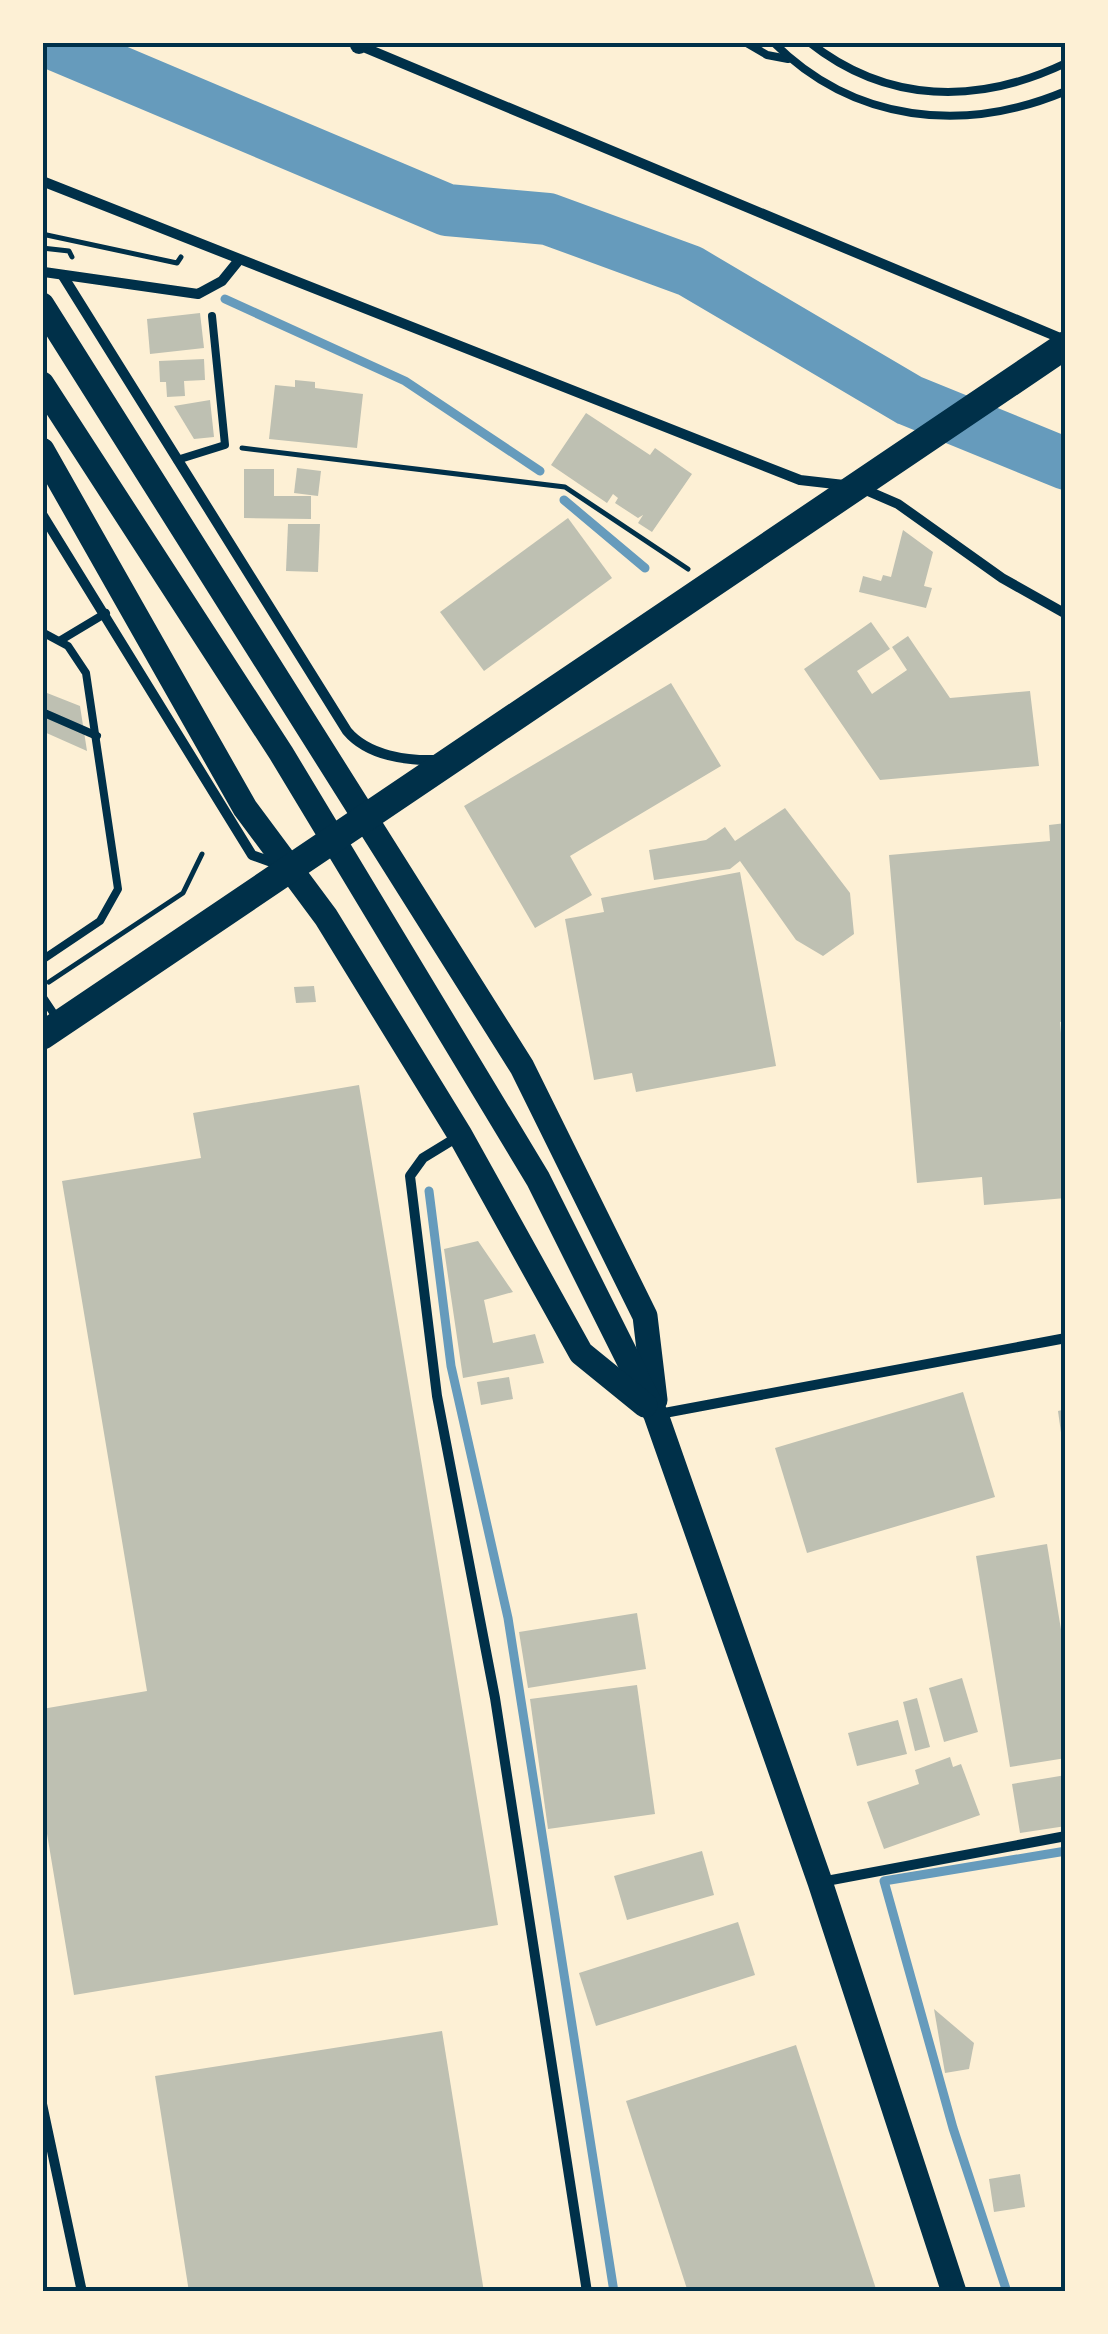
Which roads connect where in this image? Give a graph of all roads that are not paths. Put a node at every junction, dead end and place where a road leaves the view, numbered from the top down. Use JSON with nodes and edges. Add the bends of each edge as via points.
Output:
{"nodes":[{"id":1,"x":746,"y":42,"type":"edge"},
{"id":2,"x":773,"y":42,"type":"edge"},
{"id":3,"x":808,"y":42,"type":"edge"},
{"id":4,"x":357,"y":43,"type":"edge"},
{"id":5,"x":792,"y":60,"type":"junction"},
{"id":6,"x":1066,"y":63,"type":"edge"},
{"id":7,"x":1066,"y":91,"type":"edge"},
{"id":8,"x":42,"y":181,"type":"edge"},
{"id":9,"x":239,"y":260,"type":"junction"},
{"id":10,"x":44,"y":272,"type":"edge"},
{"id":11,"x":62,"y":276,"type":"junction"},
{"id":12,"x":42,"y":305,"type":"edge"},
{"id":13,"x":212,"y":316,"type":"dead end"},
{"id":14,"x":1066,"y":343,"type":"edge"},
{"id":15,"x":42,"y":381,"type":"edge"},
{"id":16,"x":42,"y":450,"type":"edge"},
{"id":17,"x":177,"y":460,"type":"junction"},
{"id":18,"x":868,"y":479,"type":"junction"},
{"id":19,"x":42,"y":514,"type":"edge"},
{"id":20,"x":106,"y":613,"type":"junction"},
{"id":21,"x":1066,"y":614,"type":"edge"},
{"id":22,"x":42,"y":632,"type":"edge"},
{"id":23,"x":61,"y":640,"type":"junction"},
{"id":24,"x":42,"y":712,"type":"edge"},
{"id":25,"x":97,"y":736,"type":"junction"},
{"id":26,"x":454,"y":758,"type":"junction"},
{"id":27,"x":366,"y":818,"type":"junction"},
{"id":28,"x":290,"y":869,"type":"junction"},
{"id":29,"x":42,"y":960,"type":"edge"},
{"id":30,"x":42,"y":996,"type":"edge"},
{"id":31,"x":51,"y":1030,"type":"edge"},
{"id":32,"x":460,"y":1135,"type":"junction"},
{"id":33,"x":1066,"y":1338,"type":"edge"},
{"id":34,"x":656,"y":1415,"type":"junction"},
{"id":35,"x":1066,"y":1836,"type":"edge"},
{"id":36,"x":820,"y":1882,"type":"junction"},
{"id":37,"x":42,"y":2104,"type":"edge"},
{"id":38,"x":82,"y":2292,"type":"edge"},
{"id":39,"x":587,"y":2292,"type":"edge"},
{"id":40,"x":954,"y":2292,"type":"edge"}],
"edges":[{"from":1,"to":5,"type":"lane"},
{"from":2,"to":5,"type":"lane"},
{"from":3,"to":6,"type":"lane","via":[[874,80],[935,94],[997,89]]},
{"from":4,"to":14,"type":"street"},
{"from":5,"to":7,"type":"lane","via":[[862,102],[931,117],[1001,113]]},
{"from":8,"to":9,"type":"street"},
{"from":9,"to":11,"type":"street","via":[[222,282],[198,294]]},
{"from":9,"to":18,"type":"street","via":[[800,480]]},
{"from":10,"to":11,"type":"street"},
{"from":11,"to":17,"type":"street"},
{"from":12,"to":27,"type":"main road"},
{"from":13,"to":17,"type":"lane","via":[[225,446]]},
{"from":14,"to":18,"type":"highway"},
{"from":15,"to":34,"type":"main road","via":[[281,752],[538,1179]]},
{"from":16,"to":28,"type":"main road","via":[[229,781]]},
{"from":17,"to":26,"type":"street","via":[[353,738],[399,757]]},
{"from":18,"to":21,"type":"street","via":[[1002,578]]},
{"from":18,"to":26,"type":"highway"},
{"from":19,"to":20,"type":"street"},
{"from":20,"to":23,"type":"lane"},
{"from":20,"to":28,"type":"street","via":[[252,855]]},
{"from":22,"to":23,"type":"lane"},
{"from":23,"to":25,"type":"lane","via":[[82,662]]},
{"from":24,"to":25,"type":"lane"},
{"from":25,"to":29,"type":"lane","via":[[119,871],[116,899],[100,921]]},
{"from":26,"to":27,"type":"highway"},
{"from":27,"to":28,"type":"highway"},
{"from":27,"to":34,"type":"main road","via":[[522,1067],[645,1316]]},
{"from":28,"to":31,"type":"highway"},
{"from":28,"to":32,"type":"main road"},
{"from":30,"to":31,"type":"lane"},
{"from":32,"to":34,"type":"main road","via":[[581,1353]]},
{"from":32,"to":39,"type":"street","via":[[423,1158],[410,1176],[438,1396],[495,1698]]},
{"from":33,"to":34,"type":"street"},
{"from":34,"to":36,"type":"main road"},
{"from":35,"to":36,"type":"street"},
{"from":36,"to":40,"type":"main road"},
{"from":37,"to":38,"type":"street"}]}
